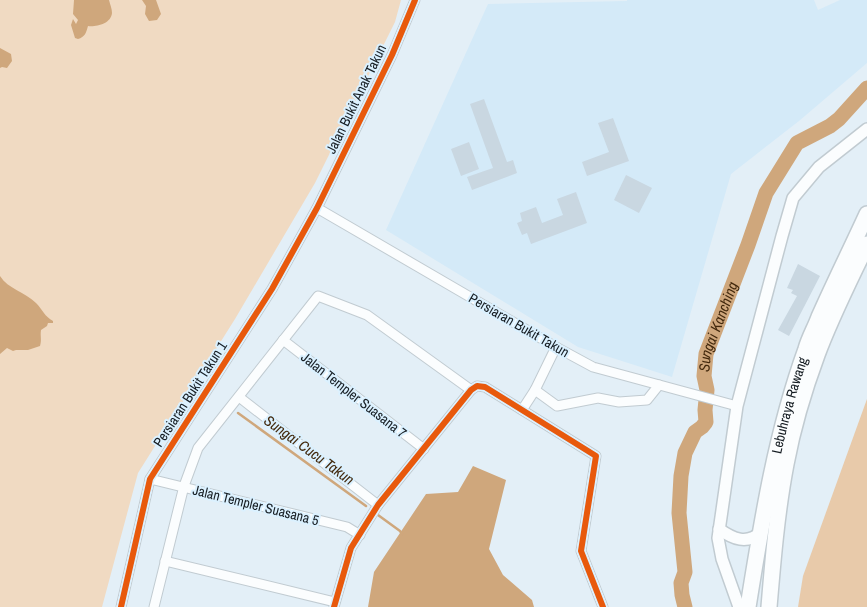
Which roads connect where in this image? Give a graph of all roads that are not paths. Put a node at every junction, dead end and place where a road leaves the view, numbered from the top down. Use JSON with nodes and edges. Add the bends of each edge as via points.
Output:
{"nodes":[{"id":1,"x":415,"y":0,"type":"edge"},
{"id":2,"x":867,"y":129,"type":"edge"},
{"id":3,"x":317,"y":208,"type":"junction"},
{"id":4,"x":867,"y":214,"type":"edge"},
{"id":5,"x":867,"y":244,"type":"edge"},
{"id":6,"x":284,"y":340,"type":"junction"},
{"id":7,"x":556,"y":347,"type":"junction"},
{"id":8,"x":659,"y":385,"type":"junction"},
{"id":9,"x":471,"y":390,"type":"junction"},
{"id":10,"x":535,"y":390,"type":"junction"},
{"id":11,"x":238,"y":397,"type":"junction"},
{"id":12,"x":737,"y":406,"type":"junction"},
{"id":13,"x":522,"y":410,"type":"junction"},
{"id":14,"x":424,"y":449,"type":"junction"},
{"id":15,"x":150,"y":479,"type":"junction"},
{"id":16,"x":184,"y":486,"type":"junction"},
{"id":17,"x":378,"y":505,"type":"junction"},
{"id":18,"x":719,"y":529,"type":"junction"},
{"id":19,"x":761,"y":532,"type":"junction"},
{"id":20,"x":360,"y":536,"type":"junction"},
{"id":21,"x":165,"y":561,"type":"junction"},
{"id":22,"x":335,"y":605,"type":"edge"},
{"id":23,"x":121,"y":607,"type":"edge"},
{"id":24,"x":154,"y":607,"type":"edge"},
{"id":25,"x":604,"y":607,"type":"edge"},
{"id":26,"x":739,"y":607,"type":"edge"},
{"id":27,"x":748,"y":607,"type":"edge"},
{"id":28,"x":768,"y":607,"type":"edge"}],
"edges":[{"from":1,"to":3,"type":"street","name":"Jalan Bukit Anak Takun","via":[[392,55]]},
{"from":2,"to":12,"type":"street","via":[[819,167],[794,198]]},
{"from":3,"to":7,"type":"street","name":"Persiaran Bukit Takun"},
{"from":3,"to":15,"type":"street","name":"Persiaran Bukit Takun 1","via":[[272,289]]},
{"from":4,"to":19,"type":"highway","name":"Lebuhraya Rawang","via":[[806,348],[787,408]]},
{"from":5,"to":28,"type":"highway","name":"Lebuhraya Rawang","via":[[817,354],[798,413],[783,482]]},
{"from":6,"to":9,"type":"street","via":[[318,296],[367,315]]},
{"from":6,"to":11,"type":"street"},
{"from":6,"to":14,"type":"street","name":"Jalan Templer Suasana 7"},
{"from":7,"to":8,"type":"street","name":"Persiaran Bukit Takun","via":[[593,367]]},
{"from":7,"to":10,"type":"street"},
{"from":8,"to":10,"type":"street","via":[[647,400],[619,402],[598,398],[557,406]]},
{"from":8,"to":12,"type":"street","name":"Persiaran Bukit Takun"},
{"from":9,"to":13,"type":"street","via":[[477,386],[485,387]]},
{"from":9,"to":14,"type":"street"},
{"from":10,"to":13,"type":"street"},
{"from":11,"to":16,"type":"street","via":[[198,448]]},
{"from":11,"to":17,"type":"street"},
{"from":12,"to":18,"type":"street"},
{"from":13,"to":25,"type":"street","via":[[596,456],[581,551]]},
{"from":14,"to":17,"type":"street"},
{"from":15,"to":16,"type":"street","name":"Jalan Templer Suasana 5"},
{"from":15,"to":23,"type":"street","name":"Persiaran Bukit Takun 1"},
{"from":16,"to":20,"type":"street","name":"Jalan Templer Suasana 5","via":[[347,528]]},
{"from":16,"to":21,"type":"street"},
{"from":17,"to":20,"type":"street"},
{"from":18,"to":19,"type":"street","via":[[740,539],[756,537]]},
{"from":18,"to":26,"type":"street","via":[[719,548]]},
{"from":19,"to":27,"type":"highway","name":"Lebuhraya Rawang"},
{"from":20,"to":22,"type":"street","via":[[351,548]]},
{"from":21,"to":22,"type":"street"},
{"from":21,"to":24,"type":"street"}]}
